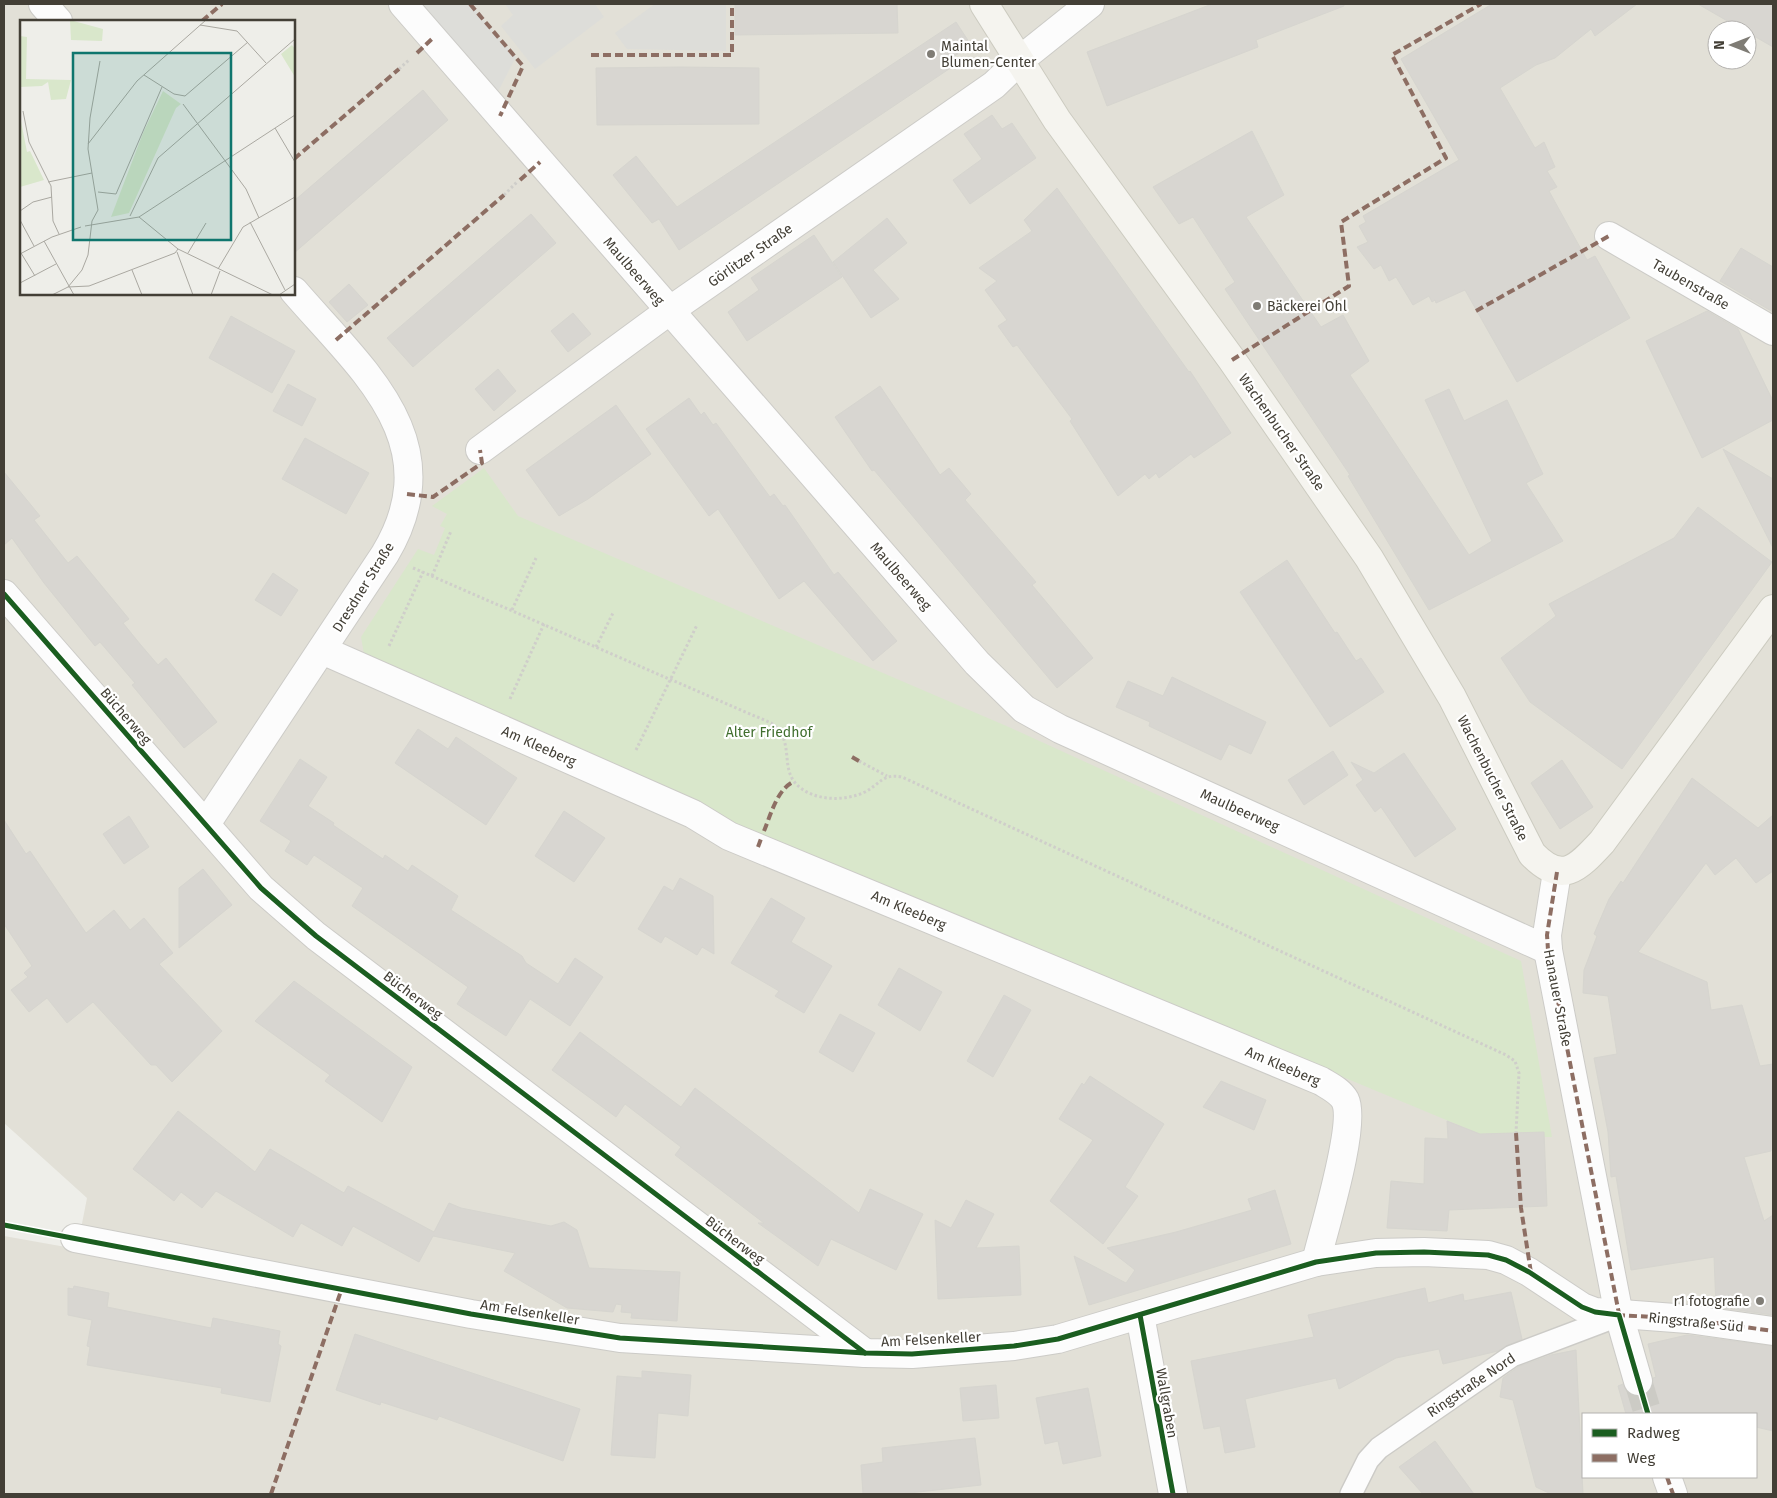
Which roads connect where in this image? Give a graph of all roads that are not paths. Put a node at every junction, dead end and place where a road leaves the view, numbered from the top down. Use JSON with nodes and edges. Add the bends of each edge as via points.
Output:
{"nodes":[{"id":1,"x":43,"y":4,"type":"edge"},
{"id":2,"x":403,"y":4,"type":"edge"},
{"id":3,"x":984,"y":4,"type":"edge"},
{"id":4,"x":1090,"y":4,"type":"edge"},
{"id":5,"x":57,"y":20,"type":"edge"},
{"id":6,"x":1020,"y":60,"type":"junction"},
{"id":7,"x":1609,"y":236,"type":"dead end"},
{"id":8,"x":295,"y":292,"type":"edge"},
{"id":9,"x":669,"y":311,"type":"junction"},
{"id":10,"x":1773,"y":331,"type":"edge"},
{"id":11,"x":480,"y":450,"type":"dead end"},
{"id":12,"x":4,"y":594,"type":"edge"},
{"id":13,"x":1773,"y":609,"type":"edge"},
{"id":14,"x":322,"y":650,"type":"junction"},
{"id":15,"x":206,"y":824,"type":"junction"},
{"id":16,"x":1557,"y":872,"type":"junction"},
{"id":17,"x":1548,"y":950,"type":"junction"},
{"id":18,"x":75,"y":1238,"type":"dead end"},
{"id":19,"x":1316,"y":1262,"type":"junction"},
{"id":20,"x":1140,"y":1315,"type":"junction"},
{"id":21,"x":1619,"y":1315,"type":"junction"},
{"id":22,"x":1773,"y":1331,"type":"edge"},
{"id":23,"x":865,"y":1353,"type":"junction"},
{"id":24,"x":1638,"y":1381,"type":"tunnel mouth"},
{"id":25,"x":1668,"y":1478,"type":"edge"},
{"id":26,"x":1173,"y":1494,"type":"edge"},
{"id":27,"x":1351,"y":1494,"type":"edge"},
{"id":28,"x":1673,"y":1494,"type":"edge"}],
"edges":[{"from":1,"to":5,"type":"street"},
{"from":2,"to":9,"type":"street","name":"Maulbeerweg"},
{"from":3,"to":6,"type":"street","name":"Wachenbucher Straße"},
{"from":4,"to":6,"type":"street","name":"Görlitzer Straße"},
{"from":6,"to":9,"type":"street","name":"Görlitzer Straße","via":[[994,85]]},
{"from":6,"to":16,"type":"street","name":"Wachenbucher Straße","via":[[1057,120],[1232,360],[1369,558],[1456,706],[1532,854],[1545,868]]},
{"from":7,"to":10,"type":"street","name":"Taubenstraße"},
{"from":8,"to":14,"type":"street","name":"Dresdner Straße","via":[[370,378],[393,411],[404,437],[408,461],[403,515],[385,554]]},
{"from":9,"to":11,"type":"street","name":"Görlitzer Straße"},
{"from":9,"to":17,"type":"street","name":"Maulbeerweg","via":[[977,663],[1024,708],[1060,729]]},
{"from":12,"to":15,"type":"street","name":"Bücherweg"},
{"from":13,"to":16,"type":"street","via":[[1602,842],[1584,861]]},
{"from":14,"to":15,"type":"street","name":"Dresdner Straße"},
{"from":14,"to":19,"type":"street","name":"Am Kleeberg","via":[[693,814],[729,836],[1335,1089],[1345,1100],[1348,1115],[1346,1136]]},
{"from":15,"to":23,"type":"street","name":"Bücherweg","via":[[261,888],[316,936]]},
{"from":16,"to":17,"type":"street","name":"Hanauer Straße","via":[[1547,935]]},
{"from":17,"to":21,"type":"street","name":"Hanauer Straße"},
{"from":18,"to":23,"type":"street","name":"Am Felsenkeller","via":[[471,1314],[620,1338]]},
{"from":19,"to":20,"type":"street","name":"Am Felsenkeller"},
{"from":19,"to":21,"type":"street","name":"Am Felsenkeller","via":[[1376,1253],[1488,1254],[1529,1272],[1582,1308]]},
{"from":20,"to":23,"type":"street","name":"Am Felsenkeller","via":[[1058,1339],[1014,1346],[912,1354]]},
{"from":20,"to":26,"type":"street","name":"Wallgraben"},
{"from":21,"to":22,"type":"street","name":"Ringstraße Süd","via":[[1688,1319]]},
{"from":21,"to":24,"type":"street","name":"Hanauer Straße"},
{"from":21,"to":27,"type":"lane","name":"Ringstraße Nord","via":[[1512,1356],[1379,1448],[1368,1460]]},
{"from":25,"to":28,"type":"street"}]}
